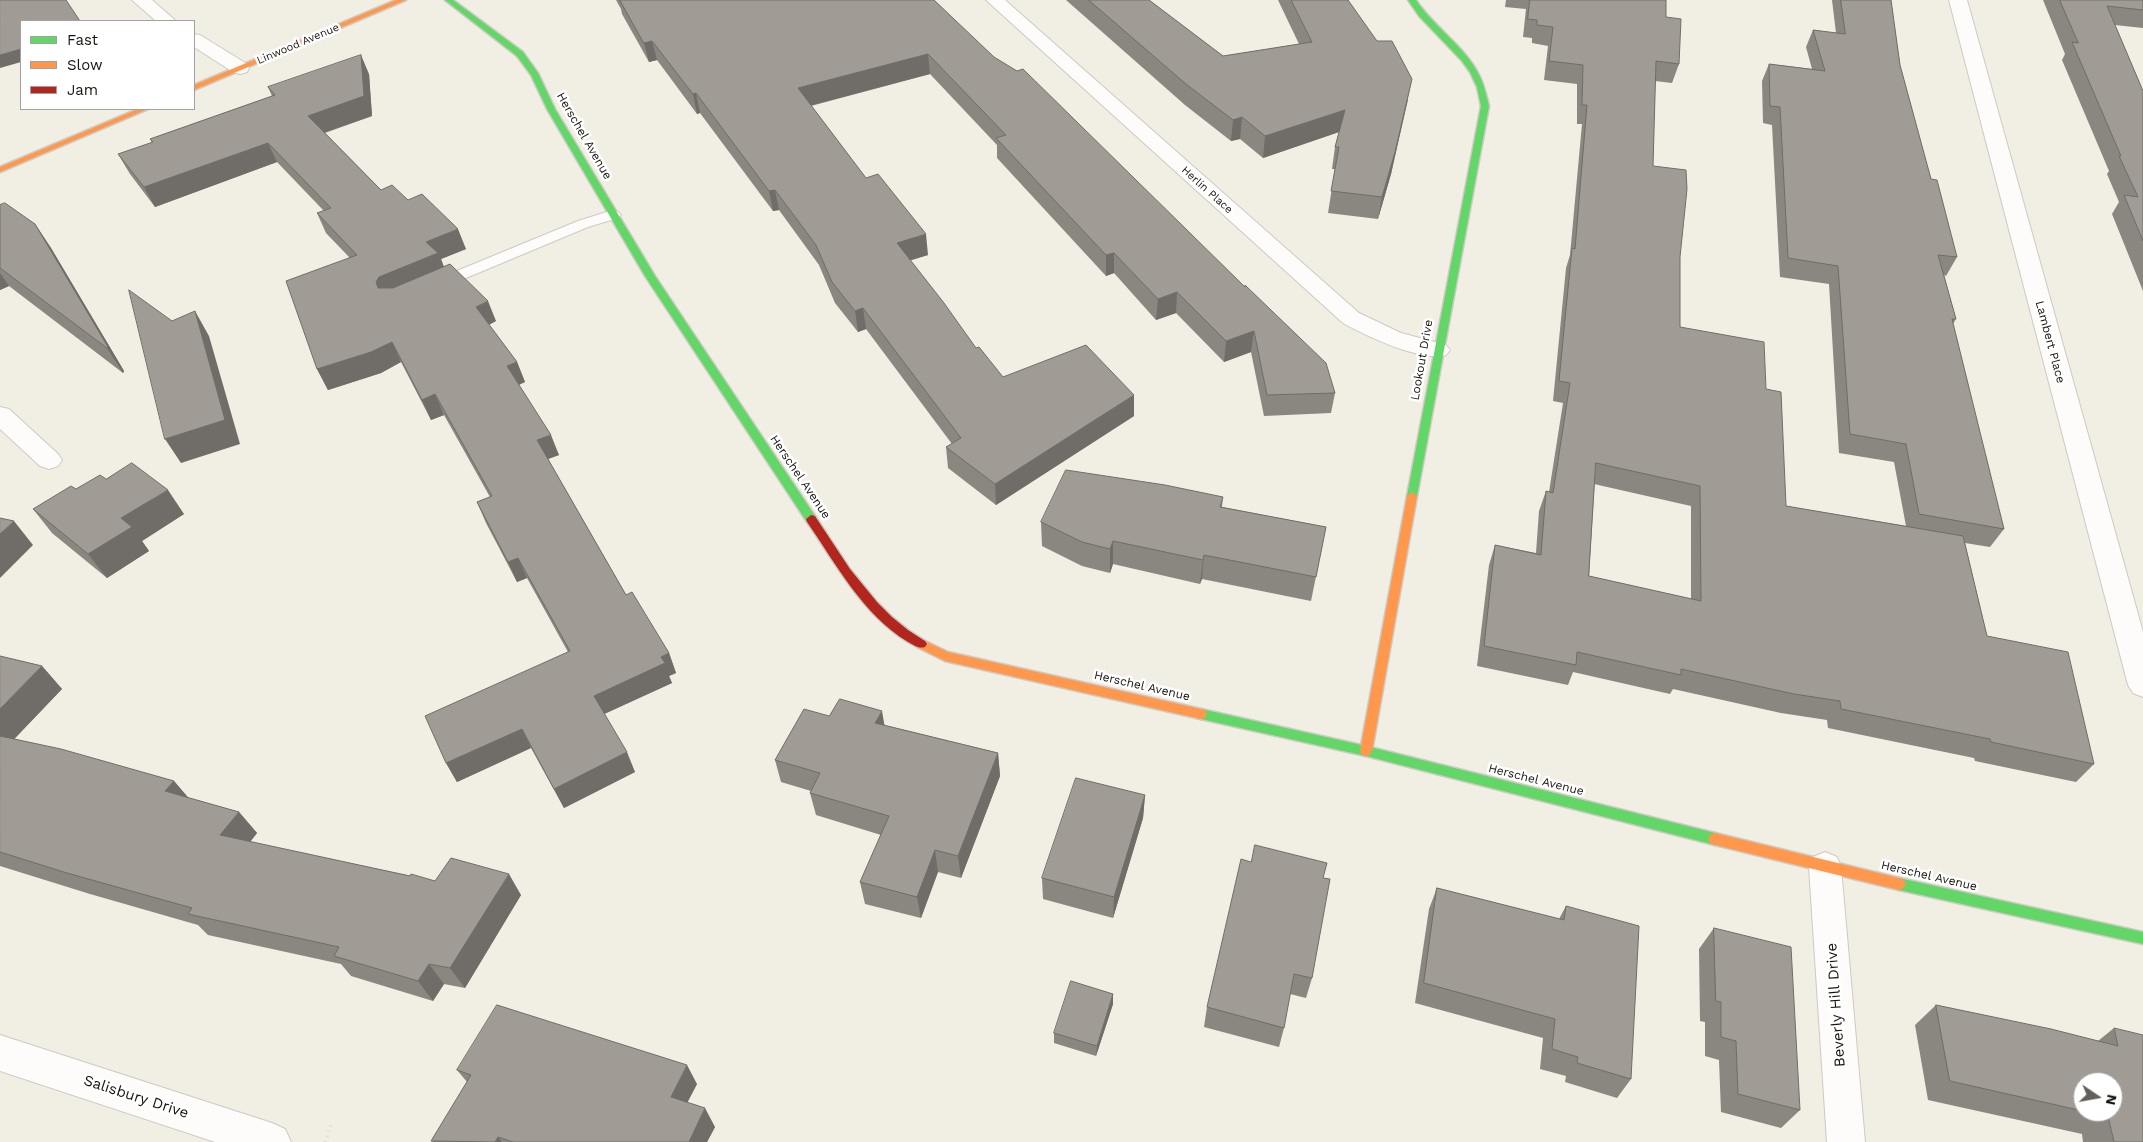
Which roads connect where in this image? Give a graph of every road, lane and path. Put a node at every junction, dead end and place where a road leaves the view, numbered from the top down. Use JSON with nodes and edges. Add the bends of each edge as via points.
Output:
{"nodes":[{"id":1,"x":141,"y":0,"type":"edge"},
{"id":2,"x":402,"y":0,"type":"edge"},
{"id":3,"x":449,"y":0,"type":"edge"},
{"id":4,"x":995,"y":0,"type":"edge"},
{"id":5,"x":1412,"y":0,"type":"edge"},
{"id":6,"x":1958,"y":0,"type":"edge"},
{"id":7,"x":166,"y":20,"type":"edge"},
{"id":8,"x":195,"y":40,"type":"edge"},
{"id":9,"x":240,"y":68,"type":"junction"},
{"id":10,"x":195,"y":88,"type":"edge"},
{"id":11,"x":142,"y":110,"type":"edge"},
{"id":12,"x":0,"y":170,"type":"edge"},
{"id":13,"x":613,"y":214,"type":"junction"},
{"id":14,"x":423,"y":290,"type":"edge"},
{"id":15,"x":1438,"y":350,"type":"junction"},
{"id":16,"x":0,"y":416,"type":"edge"},
{"id":17,"x":49,"y":460,"type":"dead end"},
{"id":18,"x":2143,"y":685,"type":"edge"},
{"id":19,"x":1366,"y":751,"type":"junction"},
{"id":20,"x":1825,"y":867,"type":"junction"},
{"id":21,"x":2143,"y":938,"type":"edge"},
{"id":22,"x":0,"y":1052,"type":"edge"},
{"id":23,"x":332,"y":1123,"type":"dead end"},
{"id":24,"x":272,"y":1142,"type":"edge"},
{"id":25,"x":325,"y":1142,"type":"edge"},
{"id":26,"x":1846,"y":1142,"type":"edge"}],
"edges":[{"from":1,"to":7,"type":"street"},
{"from":2,"to":9,"type":"street","name":"Linwood Avenue"},
{"from":3,"to":13,"type":"street","name":"Herschel Avenue","via":[[520,54]]},
{"from":4,"to":15,"type":"street","name":"Herlin Place","via":[[1351,318],[1376,332]]},
{"from":5,"to":15,"type":"street","name":"Lookout Drive","via":[[1422,16],[1460,51],[1477,74],[1486,106]]},
{"from":6,"to":18,"type":"street","name":"Lambert Place"},
{"from":8,"to":9,"type":"street"},
{"from":9,"to":10,"type":"street","name":"Linwood Avenue"},
{"from":11,"to":12,"type":"street"},
{"from":13,"to":14,"type":"lane"},
{"from":13,"to":19,"type":"street","name":"Herschel Avenue","via":[[797,500],[877,612],[906,637],[945,656]]},
{"from":15,"to":19,"type":"street","name":"Lookout Drive"},
{"from":16,"to":17,"type":"street"},
{"from":19,"to":20,"type":"street","name":"Herschel Avenue"},
{"from":20,"to":21,"type":"street","name":"Herschel Avenue"},
{"from":20,"to":26,"type":"street","name":"Beverly Hill Drive"},
{"from":22,"to":24,"type":"street","name":"Salisbury Drive"},
{"from":23,"to":25,"type":"path"}]}
